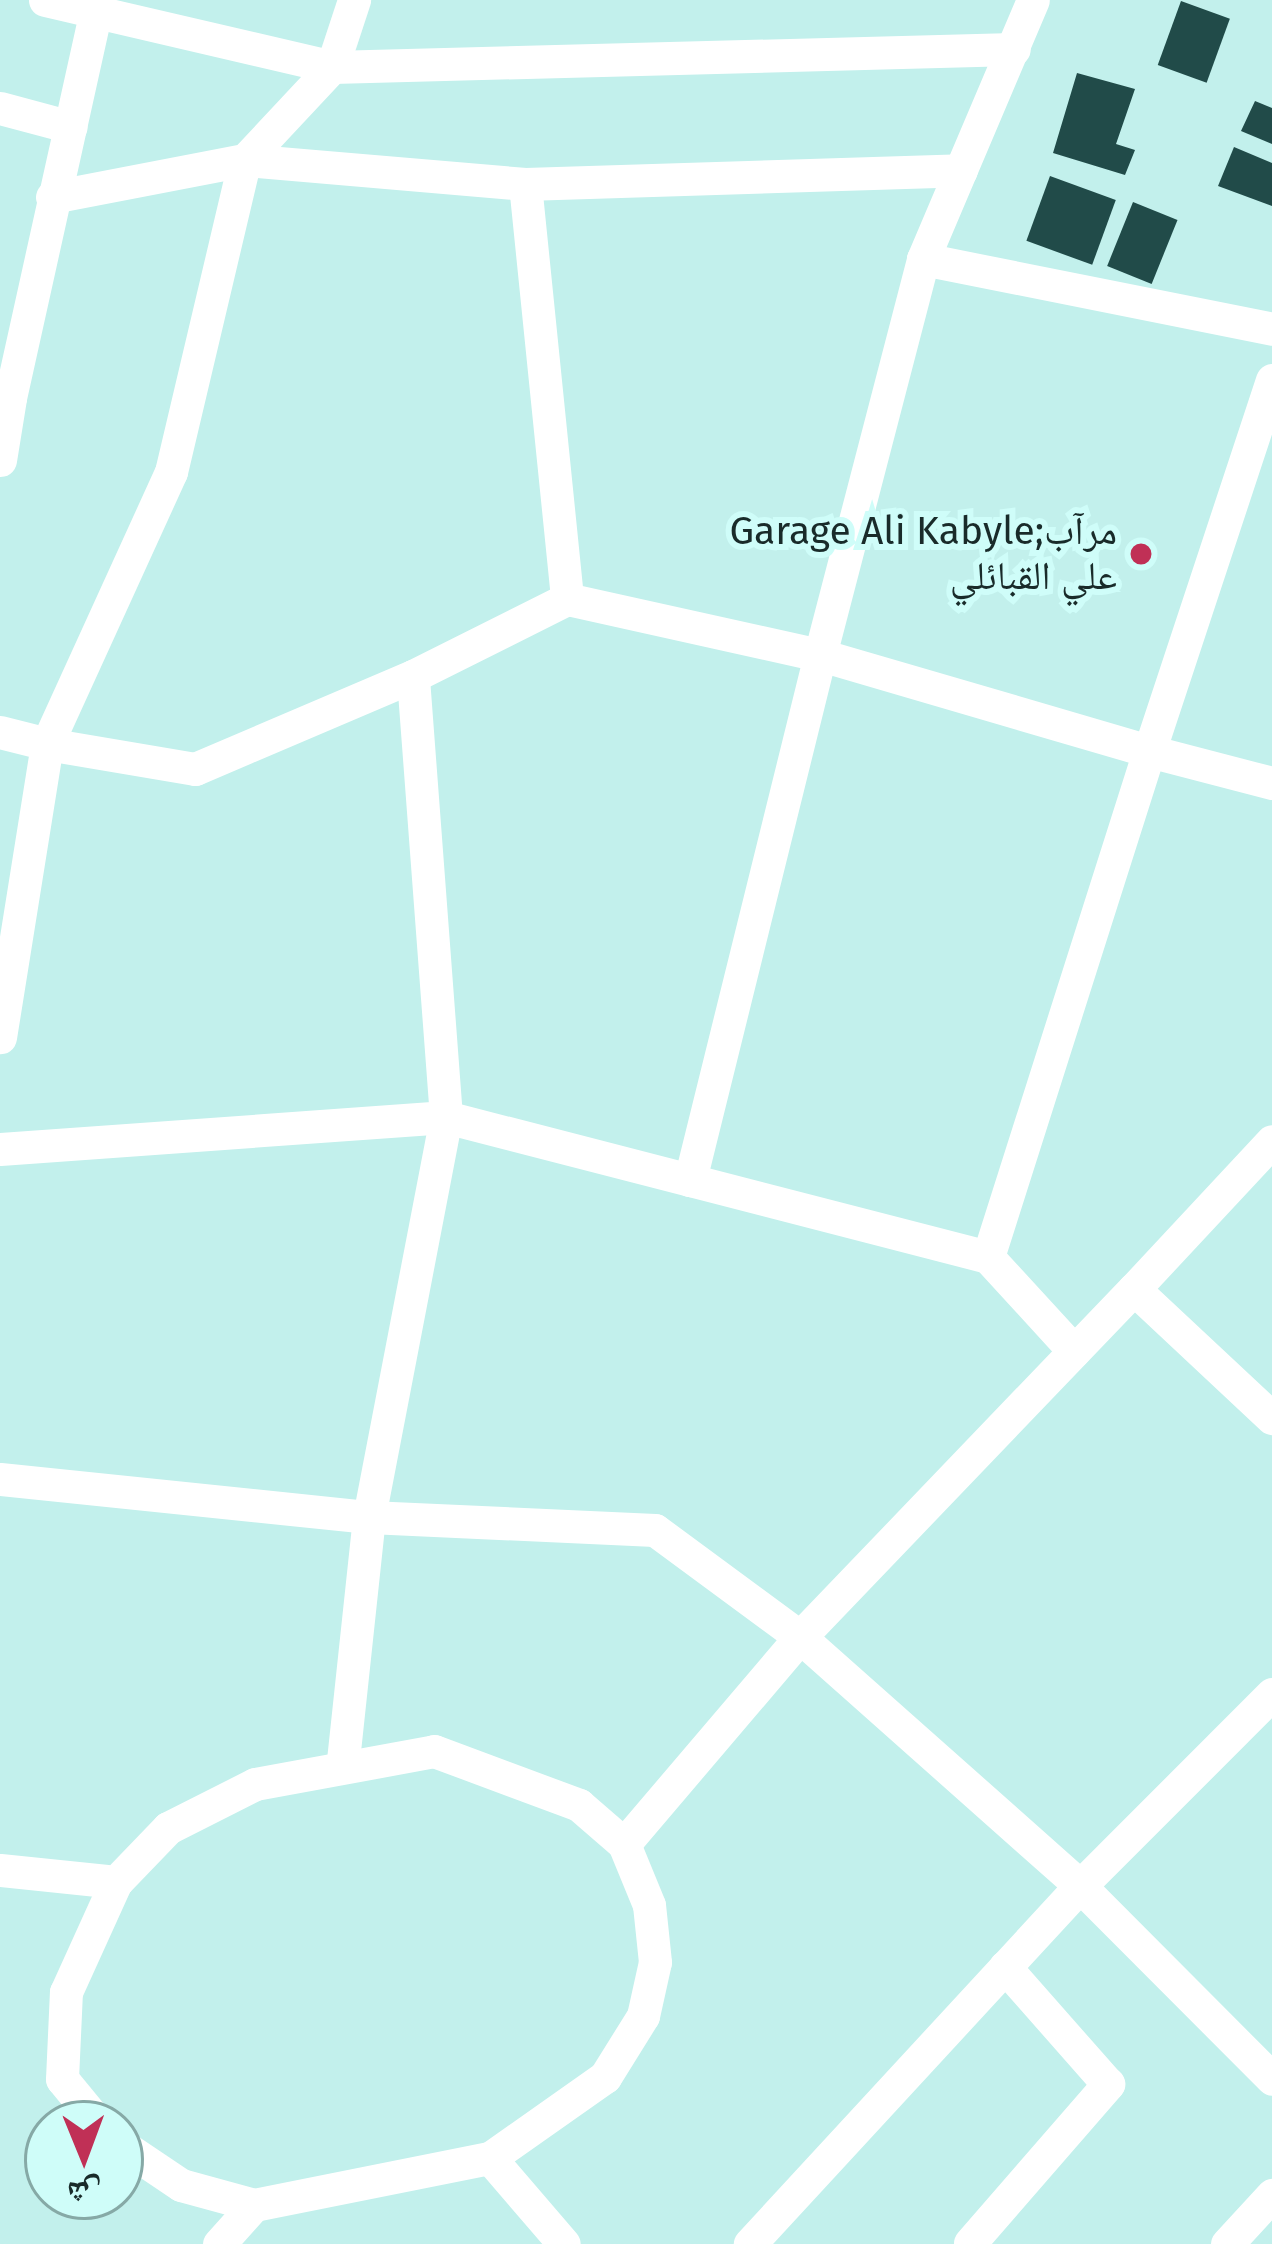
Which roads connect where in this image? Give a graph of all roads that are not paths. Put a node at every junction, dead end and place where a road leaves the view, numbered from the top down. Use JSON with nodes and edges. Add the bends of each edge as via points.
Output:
{"nodes":[{"id":1,"x":45,"y":0,"type":"edge"},
{"id":2,"x":354,"y":0,"type":"edge"},
{"id":3,"x":1033,"y":0,"type":"edge"},
{"id":4,"x":97,"y":6,"type":"edge"},
{"id":5,"x":1014,"y":49,"type":"junction"},
{"id":6,"x":332,"y":67,"type":"junction"},
{"id":7,"x":0,"y":108,"type":"edge"},
{"id":8,"x":70,"y":127,"type":"junction"},
{"id":9,"x":245,"y":160,"type":"junction"},
{"id":10,"x":961,"y":170,"type":"junction"},
{"id":11,"x":525,"y":184,"type":"junction"},
{"id":12,"x":52,"y":197,"type":"junction"},
{"id":13,"x":923,"y":259,"type":"junction"},
{"id":14,"x":1272,"y":329,"type":"edge"},
{"id":15,"x":1272,"y":380,"type":"edge"},
{"id":16,"x":5,"y":397,"type":"edge"},
{"id":17,"x":0,"y":460,"type":"edge"},
{"id":18,"x":567,"y":599,"type":"junction"},
{"id":19,"x":820,"y":655,"type":"junction"},
{"id":20,"x":412,"y":676,"type":"junction"},
{"id":21,"x":0,"y":732,"type":"edge"},
{"id":22,"x":47,"y":744,"type":"junction"},
{"id":23,"x":1149,"y":751,"type":"junction"},
{"id":24,"x":1272,"y":783,"type":"edge"},
{"id":25,"x":0,"y":1037,"type":"edge"},
{"id":26,"x":446,"y":1117,"type":"junction"},
{"id":27,"x":1272,"y":1141,"type":"edge"},
{"id":28,"x":0,"y":1149,"type":"edge"},
{"id":29,"x":690,"y":1180,"type":"junction"},
{"id":30,"x":988,"y":1257,"type":"junction"},
{"id":31,"x":1134,"y":1289,"type":"junction"},
{"id":32,"x":1074,"y":1351,"type":"junction"},
{"id":33,"x":1272,"y":1418,"type":"edge"},
{"id":34,"x":0,"y":1478,"type":"edge"},
{"id":35,"x":369,"y":1516,"type":"junction"},
{"id":36,"x":800,"y":1637,"type":"junction"},
{"id":37,"x":1272,"y":1694,"type":"edge"},
{"id":38,"x":344,"y":1761,"type":"junction"},
{"id":39,"x":624,"y":1844,"type":"junction"},
{"id":40,"x":0,"y":1870,"type":"edge"},
{"id":41,"x":116,"y":1882,"type":"junction"},
{"id":42,"x":1080,"y":1886,"type":"junction"},
{"id":43,"x":1006,"y":1966,"type":"junction"},
{"id":44,"x":1272,"y":2079,"type":"edge"},
{"id":45,"x":80,"y":2100,"type":"edge"},
{"id":46,"x":490,"y":2158,"type":"junction"},
{"id":47,"x":144,"y":2160,"type":"edge"},
{"id":48,"x":1272,"y":2195,"type":"edge"},
{"id":49,"x":254,"y":2205,"type":"junction"},
{"id":50,"x":970,"y":2243,"type":"edge"},
{"id":51,"x":219,"y":2244,"type":"edge"},
{"id":52,"x":564,"y":2244,"type":"edge"},
{"id":53,"x":750,"y":2244,"type":"edge"},
{"id":54,"x":1227,"y":2244,"type":"edge"}],
"edges":[{"from":1,"to":4,"type":"street"},
{"from":2,"to":6,"type":"street"},
{"from":3,"to":5,"type":"street"},
{"from":4,"to":6,"type":"street"},
{"from":4,"to":8,"type":"street"},
{"from":5,"to":6,"type":"street"},
{"from":5,"to":10,"type":"street"},
{"from":6,"to":9,"type":"street"},
{"from":7,"to":8,"type":"street"},
{"from":8,"to":12,"type":"street"},
{"from":9,"to":11,"type":"street"},
{"from":9,"to":12,"type":"street"},
{"from":9,"to":22,"type":"street","via":[[171,472]]},
{"from":10,"to":11,"type":"street"},
{"from":10,"to":13,"type":"street"},
{"from":11,"to":18,"type":"street"},
{"from":12,"to":16,"type":"street"},
{"from":13,"to":14,"type":"street"},
{"from":13,"to":19,"type":"street"},
{"from":15,"to":23,"type":"street"},
{"from":16,"to":17,"type":"street"},
{"from":18,"to":19,"type":"street"},
{"from":18,"to":20,"type":"street"},
{"from":19,"to":23,"type":"street"},
{"from":19,"to":29,"type":"street"},
{"from":20,"to":22,"type":"street","via":[[195,769]]},
{"from":20,"to":26,"type":"street"},
{"from":21,"to":22,"type":"street"},
{"from":22,"to":25,"type":"street"},
{"from":23,"to":24,"type":"street"},
{"from":23,"to":30,"type":"street"},
{"from":26,"to":28,"type":"street"},
{"from":26,"to":29,"type":"street"},
{"from":26,"to":35,"type":"street"},
{"from":27,"to":31,"type":"street"},
{"from":29,"to":30,"type":"street"},
{"from":30,"to":32,"type":"street"},
{"from":31,"to":32,"type":"street"},
{"from":31,"to":33,"type":"street"},
{"from":32,"to":36,"type":"street"},
{"from":34,"to":35,"type":"street"},
{"from":35,"to":36,"type":"street","via":[[655,1530]]},
{"from":35,"to":38,"type":"street"},
{"from":36,"to":39,"type":"street"},
{"from":36,"to":42,"type":"street"},
{"from":37,"to":42,"type":"street"},
{"from":38,"to":39,"type":"street","via":[[434,1751],[513,1773],[579,1805]]},
{"from":38,"to":41,"type":"street","via":[[255,1784],[168,1828]]},
{"from":39,"to":46,"type":"street","via":[[649,1905],[655,1962],[643,2015],[605,2077]]},
{"from":40,"to":41,"type":"street"},
{"from":41,"to":45,"type":"street","via":[[58,2031],[62,2079]]},
{"from":42,"to":43,"type":"street"},
{"from":42,"to":44,"type":"street"},
{"from":43,"to":50,"type":"street","via":[[1108,2084]]},
{"from":43,"to":53,"type":"street"},
{"from":46,"to":49,"type":"street"},
{"from":46,"to":52,"type":"street"},
{"from":47,"to":49,"type":"street","via":[[181,2185]]},
{"from":48,"to":54,"type":"street"},
{"from":49,"to":51,"type":"street"}]}
